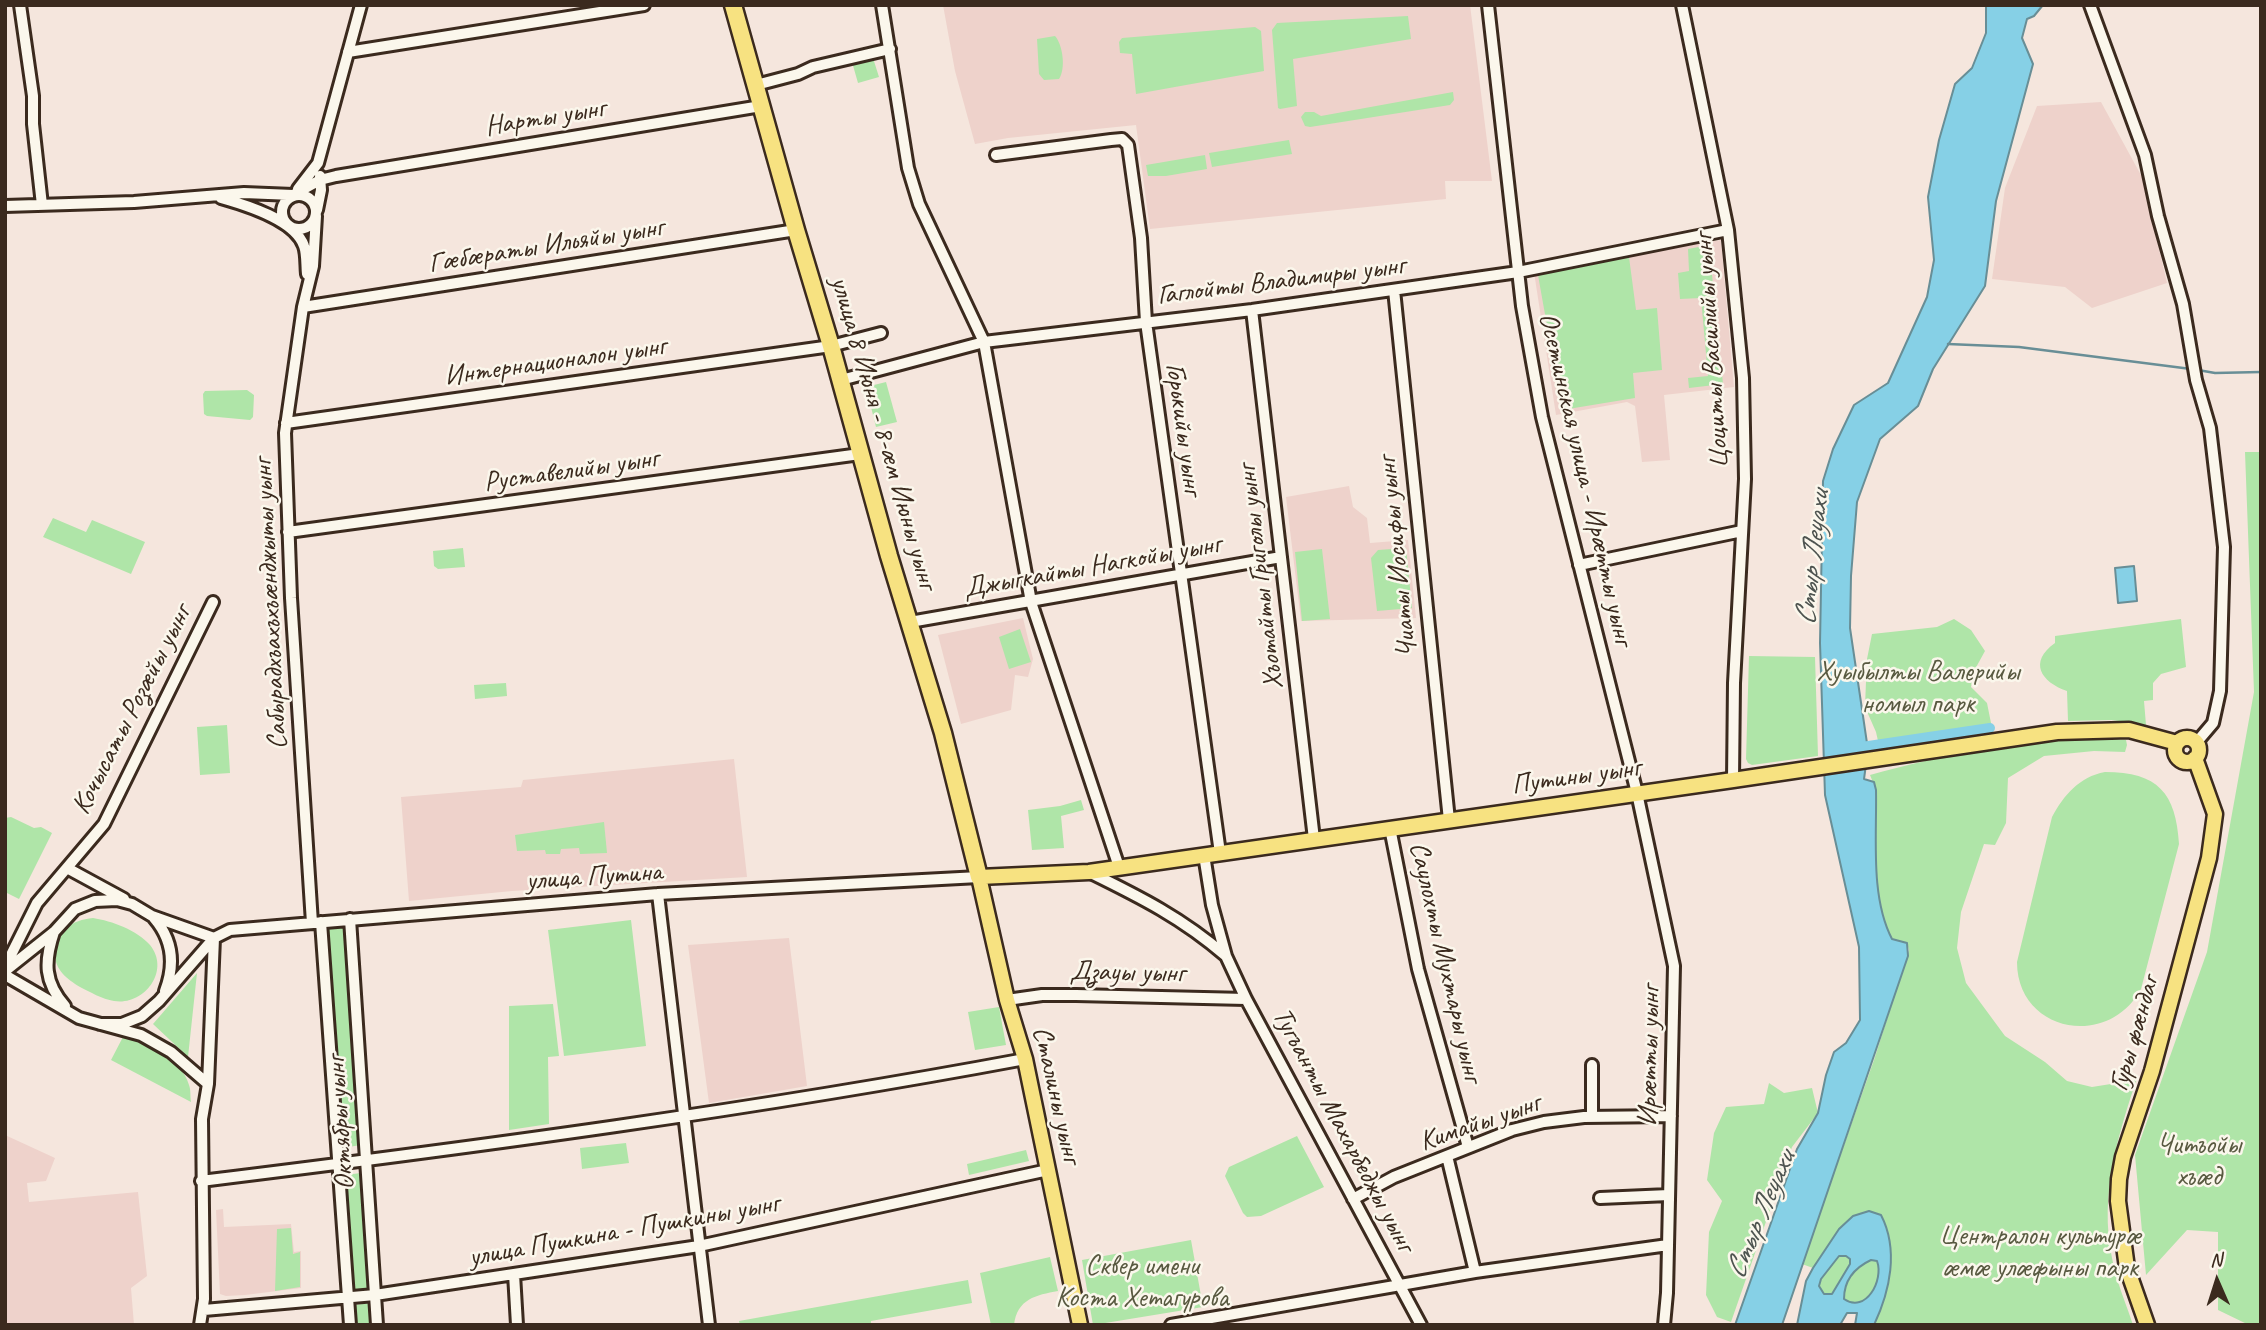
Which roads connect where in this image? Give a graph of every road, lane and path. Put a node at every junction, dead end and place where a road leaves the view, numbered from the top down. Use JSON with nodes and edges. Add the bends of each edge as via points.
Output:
{"nodes":[{"id":1,"x":20,"y":5,"type":"edge"},
{"id":2,"x":361,"y":5,"type":"edge"},
{"id":3,"x":644,"y":5,"type":"edge"},
{"id":4,"x":733,"y":5,"type":"edge"},
{"id":5,"x":882,"y":5,"type":"edge"},
{"id":6,"x":1488,"y":5,"type":"edge"},
{"id":7,"x":1682,"y":5,"type":"edge"},
{"id":8,"x":2090,"y":5,"type":"edge"},
{"id":9,"x":890,"y":49,"type":"junction"},
{"id":10,"x":348,"y":52,"type":"junction"},
{"id":11,"x":756,"y":85,"type":"junction"},
{"id":12,"x":761,"y":106,"type":"junction"},
{"id":13,"x":996,"y":155,"type":"dead end"},
{"id":14,"x":318,"y":163,"type":"junction"},
{"id":15,"x":321,"y":185,"type":"junction"},
{"id":16,"x":293,"y":195,"type":"junction"},
{"id":17,"x":215,"y":196,"type":"junction"},
{"id":18,"x":42,"y":205,"type":"junction"},
{"id":19,"x":5,"y":206,"type":"edge"},
{"id":20,"x":317,"y":213,"type":"junction"},
{"id":21,"x":286,"y":224,"type":"junction"},
{"id":22,"x":796,"y":230,"type":"junction"},
{"id":23,"x":1728,"y":230,"type":"junction"},
{"id":24,"x":1518,"y":272,"type":"junction"},
{"id":25,"x":307,"y":284,"type":"junction"},
{"id":26,"x":1394,"y":290,"type":"junction"},
{"id":27,"x":303,"y":307,"type":"junction"},
{"id":28,"x":1252,"y":310,"type":"junction"},
{"id":29,"x":1146,"y":322,"type":"junction"},
{"id":30,"x":881,"y":333,"type":"dead end"},
{"id":31,"x":984,"y":342,"type":"junction"},
{"id":32,"x":831,"y":346,"type":"junction"},
{"id":33,"x":841,"y":380,"type":"junction"},
{"id":34,"x":286,"y":423,"type":"junction"},
{"id":35,"x":860,"y":454,"type":"junction"},
{"id":36,"x":1742,"y":531,"type":"junction"},
{"id":37,"x":288,"y":532,"type":"junction"},
{"id":38,"x":1281,"y":556,"type":"junction"},
{"id":39,"x":1579,"y":565,"type":"junction"},
{"id":40,"x":1180,"y":575,"type":"junction"},
{"id":41,"x":212,"y":602,"type":"dead end"},
{"id":42,"x":1031,"y":602,"type":"junction"},
{"id":43,"x":910,"y":622,"type":"junction"},
{"id":44,"x":2177,"y":743,"type":"junction"},
{"id":45,"x":2196,"y":743,"type":"junction"},
{"id":46,"x":2195,"y":758,"type":"junction"},
{"id":47,"x":1733,"y":780,"type":"junction"},
{"id":48,"x":1637,"y":793,"type":"junction"},
{"id":49,"x":1449,"y":820,"type":"junction"},
{"id":50,"x":1390,"y":828,"type":"junction"},
{"id":51,"x":1314,"y":839,"type":"junction"},
{"id":52,"x":1220,"y":853,"type":"junction"},
{"id":53,"x":1204,"y":855,"type":"junction"},
{"id":54,"x":1119,"y":867,"type":"junction"},
{"id":55,"x":67,"y":868,"type":"junction"},
{"id":56,"x":1089,"y":872,"type":"junction"},
{"id":57,"x":979,"y":877,"type":"junction"},
{"id":58,"x":659,"y":894,"type":"junction"},
{"id":59,"x":132,"y":904,"type":"junction"},
{"id":60,"x":152,"y":916,"type":"junction"},
{"id":61,"x":350,"y":919,"type":"junction"},
{"id":62,"x":317,"y":923,"type":"junction"},
{"id":63,"x":54,"y":932,"type":"junction"},
{"id":64,"x":214,"y":937,"type":"junction"},
{"id":65,"x":1226,"y":956,"type":"junction"},
{"id":66,"x":5,"y":971,"type":"edge"},
{"id":67,"x":1247,"y":999,"type":"junction"},
{"id":68,"x":1007,"y":1000,"type":"junction"},
{"id":69,"x":159,"y":1001,"type":"junction"},
{"id":70,"x":69,"y":1011,"type":"junction"},
{"id":71,"x":100,"y":1024,"type":"junction"},
{"id":72,"x":1025,"y":1059,"type":"junction"},
{"id":73,"x":1592,"y":1065,"type":"dead end"},
{"id":74,"x":208,"y":1084,"type":"junction"},
{"id":75,"x":685,"y":1116,"type":"junction"},
{"id":76,"x":1671,"y":1116,"type":"junction"},
{"id":77,"x":1592,"y":1117,"type":"junction"},
{"id":78,"x":1468,"y":1147,"type":"junction"},
{"id":79,"x":1447,"y":1156,"type":"junction"},
{"id":80,"x":366,"y":1161,"type":"junction"},
{"id":81,"x":338,"y":1164,"type":"junction"},
{"id":82,"x":1048,"y":1170,"type":"junction"},
{"id":83,"x":201,"y":1181,"type":"junction"},
{"id":84,"x":1669,"y":1195,"type":"junction"},
{"id":85,"x":1600,"y":1198,"type":"dead end"},
{"id":86,"x":1353,"y":1199,"type":"junction"},
{"id":87,"x":1668,"y":1245,"type":"junction"},
{"id":88,"x":699,"y":1246,"type":"junction"},
{"id":89,"x":1475,"y":1272,"type":"junction"},
{"id":90,"x":514,"y":1274,"type":"junction"},
{"id":91,"x":1401,"y":1285,"type":"junction"},
{"id":92,"x":375,"y":1295,"type":"junction"},
{"id":93,"x":348,"y":1297,"type":"junction"},
{"id":94,"x":204,"y":1310,"type":"junction"},
{"id":95,"x":200,"y":1325,"type":"edge"},
{"id":96,"x":208,"y":1325,"type":"edge"},
{"id":97,"x":350,"y":1325,"type":"edge"},
{"id":98,"x":377,"y":1325,"type":"edge"},
{"id":99,"x":517,"y":1325,"type":"edge"},
{"id":100,"x":709,"y":1325,"type":"edge"},
{"id":101,"x":1080,"y":1325,"type":"edge"},
{"id":102,"x":1171,"y":1325,"type":"edge"},
{"id":103,"x":1421,"y":1325,"type":"edge"},
{"id":104,"x":1664,"y":1325,"type":"edge"},
{"id":105,"x":2147,"y":1325,"type":"edge"}],
"edges":[{"from":1,"to":18,"type":"street"},
{"from":2,"to":10,"type":"street"},
{"from":3,"to":10,"type":"street"},
{"from":4,"to":11,"type":"highway","name":"улица 8 Июня - 8-ӕм Июны уынг"},
{"from":5,"to":9,"type":"street"},
{"from":6,"to":24,"type":"street","name":"Осетинская улица - Ирæтты уынг"},
{"from":7,"to":23,"type":"street","name":"Цоциты Василийы уынг"},
{"from":8,"to":45,"type":"street","via":[[2144,155],[2210,428],[2224,547],[2220,691],[2213,723]]},
{"from":9,"to":11,"type":"street"},
{"from":9,"to":31,"type":"street","via":[[908,168],[919,204]]},
{"from":10,"to":14,"type":"street"},
{"from":11,"to":12,"type":"highway","name":"улица 8 Июня - 8-ӕм Июны уынг"},
{"from":12,"to":15,"type":"street","name":"Нарты уынг","via":[[336,176]]},
{"from":12,"to":22,"type":"highway","name":"улица 8 Июня - 8-ӕм Июны уынг"},
{"from":13,"to":29,"type":"street","name":"Горькийы уынг","via":[[1122,139],[1128,145],[1141,238]]},
{"from":14,"to":15,"type":"street","name":"Сабырадхъахъхъæнджыты уынг"},
{"from":14,"to":16,"type":"street"},
{"from":15,"to":16,"type":"street"},
{"from":15,"to":20,"type":"street","name":"Сабырадхъахъхъæнджыты уынг"},
{"from":16,"to":17,"type":"street"},
{"from":16,"to":20,"type":"street","via":[[306,196]]},
{"from":16,"to":21,"type":"street","via":[[283,206]]},
{"from":17,"to":18,"type":"street"},
{"from":17,"to":21,"type":"street"},
{"from":18,"to":19,"type":"street"},
{"from":20,"to":21,"type":"street","via":[[306,228]]},
{"from":20,"to":25,"type":"street","name":"Сабырадхъахъхъæнджыты уынг"},
{"from":21,"to":25,"type":"street","name":"Сабырадхъахъхъæнджыты уынг","via":[[306,249]]},
{"from":22,"to":27,"type":"street","name":"Гæбæраты Ильяйы уынг"},
{"from":22,"to":32,"type":"highway","name":"улица 8 Июня - 8-ӕм Июны уынг"},
{"from":23,"to":24,"type":"street","name":"Гаглойты Владимиры уынг"},
{"from":23,"to":36,"type":"street","name":"Цоциты Василийы уынг","via":[[1743,378]]},
{"from":24,"to":26,"type":"street","name":"Гаглойты Владимиры уынг"},
{"from":24,"to":39,"type":"street","name":"Осетинская улица - Ирæтты уынг","via":[[1542,417]]},
{"from":25,"to":27,"type":"street","name":"Сабырадхъахъхъæнджыты уынг"},
{"from":26,"to":28,"type":"street","name":"Гаглойты Владимиры уынг"},
{"from":26,"to":49,"type":"street","name":"Чиаты Иосифы уынг"},
{"from":27,"to":34,"type":"street","name":"Сабырадхъахъхъæнджыты уынг"},
{"from":28,"to":29,"type":"street","name":"Гаглойты Владимиры уынг"},
{"from":28,"to":38,"type":"street","name":"Хъотайты Григолы уынг"},
{"from":29,"to":31,"type":"street","name":"Гаглойты Владимиры уынг"},
{"from":29,"to":40,"type":"street","name":"Горькийы уынг"},
{"from":30,"to":32,"type":"street","name":"Интернационалон уынг"},
{"from":31,"to":33,"type":"street","name":"Гаглойты Владимиры уынг"},
{"from":31,"to":42,"type":"street"},
{"from":32,"to":33,"type":"highway","name":"улица 8 Июня - 8-ӕм Июны уынг"},
{"from":32,"to":34,"type":"street","name":"Интернационалон уынг"},
{"from":33,"to":35,"type":"highway","name":"улица 8 Июня - 8-ӕм Июны уынг"},
{"from":34,"to":37,"type":"street","name":"Сабырадхъахъхъæнджыты уынг"},
{"from":35,"to":37,"type":"street","name":"Руставелийы уынг"},
{"from":35,"to":43,"type":"highway","name":"улица 8 Июня - 8-ӕм Июны уынг"},
{"from":36,"to":39,"type":"street"},
{"from":36,"to":47,"type":"street","name":"Цоциты Василийы уынг"},
{"from":37,"to":62,"type":"street","name":"Сабырадхъахъхъæнджыты уынг"},
{"from":38,"to":40,"type":"street","name":"Джыгкайты Нагкойы уынг"},
{"from":38,"to":51,"type":"street","name":"Хъотайты Григолы уынг"},
{"from":39,"to":48,"type":"street","name":"Осетинская улица - Ирæтты уынг"},
{"from":40,"to":42,"type":"street","name":"Джыгкайты Нагкойы уынг"},
{"from":40,"to":52,"type":"street","name":"Горькийы уынг"},
{"from":41,"to":55,"type":"street","name":"Кочысаты Розæйы уынг","via":[[104,824]]},
{"from":42,"to":43,"type":"street","name":"Джыгкайты Нагкойы уынг"},
{"from":42,"to":54,"type":"street"},
{"from":43,"to":57,"type":"highway","name":"улица 8 Июня - 8-ӕм Июны уынг"},
{"from":44,"to":45,"type":"main road","via":[[2185,738]]},
{"from":44,"to":46,"type":"main road","via":[[2175,752],[2180,760]]},
{"from":44,"to":47,"type":"main road","name":"Путины уынг","via":[[2129,730],[2057,732]]},
{"from":45,"to":46,"type":"main road"},
{"from":46,"to":105,"type":"main road","name":"Гуры фӕндаг","via":[[2215,814],[2209,858],[2119,1179],[2127,1268]]},
{"from":47,"to":48,"type":"main road","name":"Путины уынг"},
{"from":48,"to":49,"type":"main road","name":"Путины уынг"},
{"from":48,"to":76,"type":"street","name":"Ирæтты уынг","via":[[1674,966]]},
{"from":49,"to":50,"type":"main road","name":"Путины уынг"},
{"from":50,"to":51,"type":"main road","name":"Путины уынг"},
{"from":50,"to":78,"type":"street","name":"Саулохты Мухтары уынг","via":[[1418,969]]},
{"from":51,"to":52,"type":"main road","name":"Путины уынг"},
{"from":52,"to":53,"type":"main road","name":"Путины уынг"},
{"from":53,"to":54,"type":"main road","name":"Путины уынг"},
{"from":53,"to":65,"type":"street","name":"Тугъанты Махарбеджы уынг"},
{"from":54,"to":56,"type":"main road","name":"Путины уынг"},
{"from":55,"to":59,"type":"street"},
{"from":55,"to":66,"type":"street","name":"Кочысаты Розæйы уынг","via":[[37,903]]},
{"from":56,"to":57,"type":"main road","name":"Путины уынг"},
{"from":56,"to":65,"type":"street","name":"Тугъанты Махарбеджы уынг","via":[[1185,924]]},
{"from":57,"to":58,"type":"street","name":"улица Путина"},
{"from":57,"to":68,"type":"main road","name":"Сталины уынг"},
{"from":58,"to":61,"type":"street","name":"улица Путина"},
{"from":58,"to":75,"type":"street"},
{"from":59,"to":60,"type":"street"},
{"from":59,"to":63,"type":"street","via":[[95,901],[75,909]]},
{"from":60,"to":64,"type":"street"},
{"from":60,"to":69,"type":"street","via":[[170,946],[172,968]]},
{"from":61,"to":62,"type":"street","name":"улица Путина"},
{"from":61,"to":80,"type":"street","name":"Октябры уынг"},
{"from":62,"to":64,"type":"street","name":"улица Путина","via":[[230,930]]},
{"from":62,"to":81,"type":"street","name":"Октябры уынг"},
{"from":63,"to":66,"type":"street"},
{"from":63,"to":70,"type":"street","via":[[47,952],[47,974],[55,995]]},
{"from":64,"to":69,"type":"street"},
{"from":64,"to":74,"type":"street"},
{"from":65,"to":67,"type":"street","name":"Тугъанты Махарбеджы уынг"},
{"from":66,"to":70,"type":"street"},
{"from":67,"to":68,"type":"street","name":"Дзауы уынг","via":[[1042,995]]},
{"from":67,"to":86,"type":"street","name":"Тугъанты Махарбеджы уынг"},
{"from":68,"to":72,"type":"main road","name":"Сталины уынг"},
{"from":69,"to":71,"type":"street","via":[[142,1016],[122,1024]]},
{"from":70,"to":71,"type":"street"},
{"from":71,"to":74,"type":"street","via":[[141,1035],[171,1052]]},
{"from":72,"to":75,"type":"street"},
{"from":72,"to":82,"type":"main road","name":"Сталины уынг"},
{"from":73,"to":77,"type":"street"},
{"from":74,"to":83,"type":"street"},
{"from":75,"to":80,"type":"street"},
{"from":75,"to":88,"type":"street"},
{"from":76,"to":77,"type":"street","name":"Кимайы уынг"},
{"from":76,"to":84,"type":"street","name":"Ирæтты уынг"},
{"from":77,"to":78,"type":"street","name":"Кимайы уынг","via":[[1544,1122]]},
{"from":78,"to":79,"type":"street","name":"Кимайы уынг"},
{"from":79,"to":86,"type":"street","name":"Кимайы уынг"},
{"from":79,"to":89,"type":"street"},
{"from":80,"to":81,"type":"street"},
{"from":80,"to":92,"type":"street","name":"Октябры уынг"},
{"from":81,"to":83,"type":"street"},
{"from":81,"to":93,"type":"street","name":"Октябры уынг"},
{"from":82,"to":88,"type":"street","name":"улица Пушкина - Пушкины уынг"},
{"from":82,"to":101,"type":"main road","name":"Сталины уынг"},
{"from":83,"to":94,"type":"street"},
{"from":84,"to":85,"type":"street"},
{"from":84,"to":87,"type":"street","name":"Ирæтты уынг"},
{"from":86,"to":91,"type":"street","name":"Тугъанты Махарбеджы уынг"},
{"from":87,"to":89,"type":"street"},
{"from":87,"to":104,"type":"street","name":"Ирæтты уынг"},
{"from":88,"to":90,"type":"street","name":"улица Пушкина - Пушкины уынг"},
{"from":88,"to":100,"type":"street"},
{"from":89,"to":91,"type":"street"},
{"from":90,"to":92,"type":"street","name":"улица Пушкина - Пушкины уынг"},
{"from":90,"to":99,"type":"street"},
{"from":91,"to":102,"type":"street"},
{"from":91,"to":103,"type":"street","name":"Тугъанты Махарбеджы уынг"},
{"from":92,"to":93,"type":"street","name":"улица Пушкина - Пушкины уынг"},
{"from":92,"to":98,"type":"street","name":"Октябры уынг"},
{"from":93,"to":94,"type":"street","name":"улица Пушкина - Пушкины уынг"},
{"from":93,"to":97,"type":"street","name":"Октябры уынг"},
{"from":94,"to":95,"type":"street"},
{"from":94,"to":96,"type":"street"}]}
